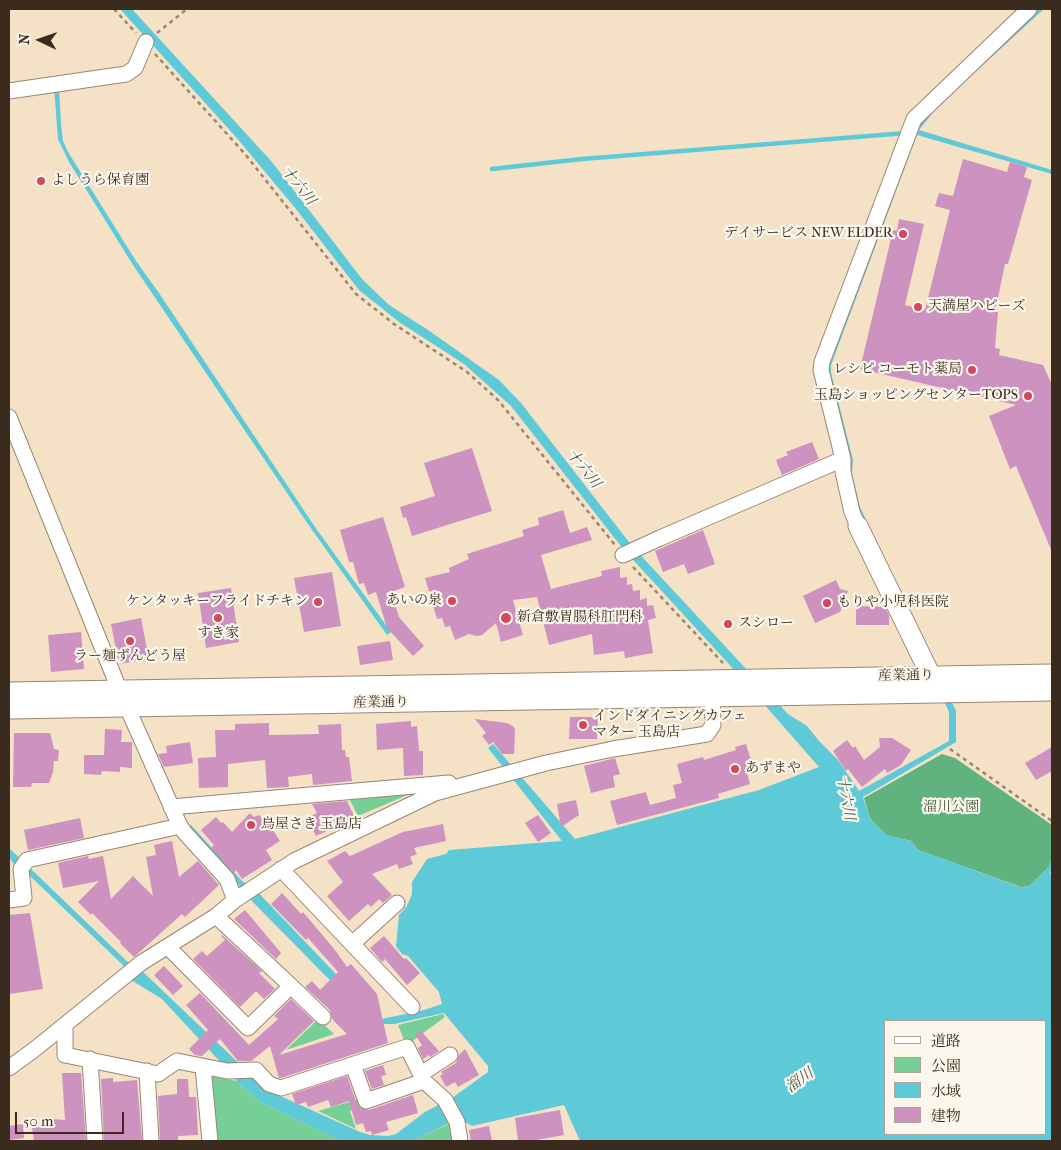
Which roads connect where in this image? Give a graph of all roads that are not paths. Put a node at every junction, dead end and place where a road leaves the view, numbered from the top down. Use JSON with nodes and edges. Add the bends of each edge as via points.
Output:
{"nodes":[{"id":1,"x":1029,"y":9,"type":"edge"},
{"id":2,"x":146,"y":42,"type":"road end"},
{"id":3,"x":9,"y":91,"type":"edge"},
{"id":4,"x":9,"y":417,"type":"edge"},
{"id":5,"x":842,"y":459,"type":"junction"},
{"id":6,"x":858,"y":526,"type":"joint"},
{"id":7,"x":630,"y":552,"type":"road end"},
{"id":8,"x":1052,"y":674,"type":"edge"},
{"id":9,"x":930,"y":676,"type":"junction"},
{"id":10,"x":119,"y":689,"type":"junction"},
{"id":11,"x":712,"y":689,"type":"junction"},
{"id":12,"x":1052,"y":691,"type":"edge"},
{"id":13,"x":9,"y":692,"type":"edge"},
{"id":14,"x":127,"y":707,"type":"junction"},
{"id":15,"x":9,"y":709,"type":"edge"},
{"id":16,"x":473,"y":782,"type":"junction"},
{"id":17,"x":171,"y":806,"type":"junction"},
{"id":18,"x":180,"y":826,"type":"junction"},
{"id":19,"x":281,"y":869,"type":"junction"},
{"id":20,"x":9,"y":900,"type":"edge"},
{"id":21,"x":235,"y":900,"type":"junction"},
{"id":22,"x":397,"y":902,"type":"dead end"},
{"id":23,"x":216,"y":916,"type":"junction"},
{"id":24,"x":352,"y":944,"type":"junction"},
{"id":25,"x":168,"y":947,"type":"junction"},
{"id":26,"x":291,"y":986,"type":"junction"},
{"id":27,"x":412,"y":1006,"type":"dead end"},
{"id":28,"x":323,"y":1017,"type":"dead end"},
{"id":29,"x":65,"y":1025,"type":"junction"},
{"id":30,"x":450,"y":1056,"type":"dead end"},
{"id":31,"x":90,"y":1059,"type":"junction"},
{"id":32,"x":353,"y":1065,"type":"junction"},
{"id":33,"x":203,"y":1067,"type":"junction"},
{"id":34,"x":9,"y":1068,"type":"edge"},
{"id":35,"x":147,"y":1072,"type":"junction"},
{"id":36,"x":423,"y":1078,"type":"junction"},
{"id":37,"x":95,"y":1141,"type":"edge"},
{"id":38,"x":151,"y":1141,"type":"edge"},
{"id":39,"x":210,"y":1141,"type":"edge"},
{"id":40,"x":460,"y":1141,"type":"edge"}],
"edges":[{"from":1,"to":5,"type":"street","via":[[914,119],[822,362],[821,370]]},
{"from":2,"to":3,"type":"street","via":[[135,68],[126,74]]},
{"from":4,"to":10,"type":"street"},
{"from":5,"to":6,"type":"street","via":[[846,488]]},
{"from":5,"to":7,"type":"street"},
{"from":6,"to":9,"type":"street"},
{"from":8,"to":9,"type":"street","name":"産業通り"},
{"from":9,"to":11,"type":"street","name":"産業通り","via":[[736,679]]},
{"from":10,"to":11,"type":"street","name":"産業通り"},
{"from":10,"to":13,"type":"street","name":"産業通り"},
{"from":10,"to":14,"type":"street"},
{"from":11,"to":12,"type":"street","name":"産業通り","via":[[754,697]]},
{"from":11,"to":14,"type":"street","name":"産業通り"},
{"from":11,"to":16,"type":"street","via":[[713,725],[706,734],[613,749]]},
{"from":14,"to":15,"type":"street","name":"産業通り"},
{"from":14,"to":17,"type":"street"},
{"from":16,"to":17,"type":"street"},
{"from":16,"to":19,"type":"street","via":[[435,794]]},
{"from":17,"to":18,"type":"street"},
{"from":18,"to":20,"type":"street","via":[[24,865],[24,898]]},
{"from":18,"to":21,"type":"street","via":[[227,879]]},
{"from":19,"to":21,"type":"street"},
{"from":19,"to":24,"type":"street"},
{"from":21,"to":23,"type":"street"},
{"from":22,"to":24,"type":"street","via":[[382,926]]},
{"from":23,"to":25,"type":"street"},
{"from":23,"to":26,"type":"street"},
{"from":24,"to":27,"type":"street"},
{"from":25,"to":26,"type":"street","via":[[248,1028]]},
{"from":25,"to":29,"type":"street","via":[[141,963]]},
{"from":26,"to":28,"type":"street"},
{"from":29,"to":31,"type":"street","via":[[65,1054]]},
{"from":29,"to":34,"type":"street"},
{"from":30,"to":36,"type":"street"},
{"from":31,"to":35,"type":"street"},
{"from":31,"to":37,"type":"street"},
{"from":32,"to":33,"type":"street","via":[[281,1088],[269,1084],[256,1070],[227,1071]]},
{"from":32,"to":36,"type":"street","via":[[407,1047]]},
{"from":32,"to":36,"type":"street","via":[[366,1101]]},
{"from":33,"to":35,"type":"street","via":[[177,1061],[158,1074]]},
{"from":33,"to":39,"type":"street"},
{"from":35,"to":38,"type":"street"},
{"from":36,"to":40,"type":"street","via":[[445,1100],[457,1122]]}]}
